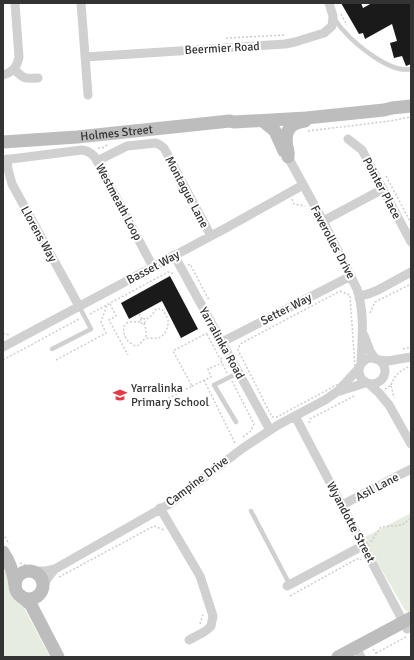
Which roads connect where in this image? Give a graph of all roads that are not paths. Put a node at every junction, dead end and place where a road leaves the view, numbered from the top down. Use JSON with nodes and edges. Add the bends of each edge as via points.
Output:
{"nodes":[{"id":1,"x":15,"y":3,"type":"edge"},
{"id":2,"x":81,"y":3,"type":"edge"},
{"id":3,"x":329,"y":3,"type":"edge"},
{"id":4,"x":337,"y":15,"type":"junction"},
{"id":5,"x":85,"y":57,"type":"junction"},
{"id":6,"x":14,"y":69,"type":"junction"},
{"id":7,"x":411,"y":69,"type":"edge"},
{"id":8,"x":3,"y":75,"type":"edge"},
{"id":9,"x":38,"y":78,"type":"dead end"},
{"id":10,"x":88,"y":95,"type":"dead end"},
{"id":11,"x":411,"y":106,"type":"edge"},
{"id":12,"x":392,"y":108,"type":"junction"},
{"id":13,"x":363,"y":112,"type":"junction"},
{"id":14,"x":230,"y":121,"type":"junction"},
{"id":15,"x":263,"y":121,"type":"junction"},
{"id":16,"x":348,"y":139,"type":"dead end"},
{"id":17,"x":3,"y":142,"type":"edge"},
{"id":18,"x":288,"y":157,"type":"junction"},
{"id":19,"x":5,"y":160,"type":"edge"},
{"id":20,"x":97,"y":161,"type":"junction"},
{"id":21,"x":303,"y":185,"type":"junction"},
{"id":22,"x":383,"y":189,"type":"junction"},
{"id":23,"x":323,"y":221,"type":"junction"},
{"id":24,"x":211,"y":236,"type":"junction"},
{"id":25,"x":411,"y":242,"type":"edge"},
{"id":26,"x":174,"y":255,"type":"junction"},
{"id":27,"x":153,"y":267,"type":"junction"},
{"id":28,"x":411,"y":272,"type":"edge"},
{"id":29,"x":351,"y":276,"type":"junction"},
{"id":30,"x":359,"y":296,"type":"junction"},
{"id":31,"x":79,"y":306,"type":"junction"},
{"id":32,"x":362,"y":332,"type":"junction"},
{"id":33,"x":222,"y":342,"type":"junction"},
{"id":34,"x":3,"y":347,"type":"edge"},
{"id":35,"x":52,"y":349,"type":"dead end"},
{"id":36,"x":405,"y":355,"type":"edge"},
{"id":37,"x":377,"y":359,"type":"junction"},
{"id":38,"x":360,"y":366,"type":"junction"},
{"id":39,"x":238,"y":373,"type":"junction"},
{"id":40,"x":384,"y":376,"type":"junction"},
{"id":41,"x":367,"y":383,"type":"junction"},
{"id":42,"x":338,"y":391,"type":"junction"},
{"id":43,"x":389,"y":405,"type":"junction"},
{"id":44,"x":295,"y":416,"type":"junction"},
{"id":45,"x":236,"y":422,"type":"dead end"},
{"id":46,"x":270,"y":430,"type":"junction"},
{"id":47,"x":411,"y":444,"type":"edge"},
{"id":48,"x":411,"y":469,"type":"edge"},
{"id":49,"x":342,"y":505,"type":"junction"},
{"id":50,"x":160,"y":508,"type":"junction"},
{"id":51,"x":251,"y":511,"type":"dead end"},
{"id":52,"x":367,"y":545,"type":"junction"},
{"id":53,"x":10,"y":554,"type":"edge"},
{"id":54,"x":31,"y":570,"type":"junction"},
{"id":55,"x":56,"y":574,"type":"junction"},
{"id":56,"x":15,"y":584,"type":"junction"},
{"id":57,"x":289,"y":586,"type":"joint"},
{"id":58,"x":42,"y":590,"type":"junction"},
{"id":59,"x":20,"y":596,"type":"junction"},
{"id":60,"x":40,"y":622,"type":"junction"},
{"id":61,"x":409,"y":626,"type":"edge"},
{"id":62,"x":189,"y":640,"type":"dead end"},
{"id":63,"x":358,"y":654,"type":"edge"},
{"id":64,"x":58,"y":657,"type":"edge"},
{"id":65,"x":338,"y":657,"type":"edge"}],
"edges":[{"from":1,"to":6,"type":"street","via":[[19,57]]},
{"from":2,"to":5,"type":"street"},
{"from":3,"to":4,"type":"street"},
{"from":4,"to":5,"type":"street","name":"Beermier Road","via":[[332,26],[324,33],[285,44]]},
{"from":4,"to":7,"type":"lane","via":[[343,30],[362,48],[390,66]]},
{"from":5,"to":10,"type":"street"},
{"from":6,"to":8,"type":"street"},
{"from":6,"to":9,"type":"street","via":[[22,78]]},
{"from":11,"to":12,"type":"main road","name":"Holmes Street"},
{"from":12,"to":13,"type":"main road","name":"Holmes Street"},
{"from":12,"to":14,"type":"main road","name":"Holmes Street","via":[[271,114],[233,118]]},
{"from":13,"to":15,"type":"main road","name":"Holmes Street"},
{"from":13,"to":18,"type":"main road","via":[[348,118],[310,120],[292,124],[286,137]]},
{"from":14,"to":15,"type":"main road","name":"Holmes Street"},
{"from":14,"to":17,"type":"main road","name":"Holmes Street"},
{"from":15,"to":18,"type":"main road","via":[[276,131],[282,149]]},
{"from":16,"to":22,"type":"street","name":"Pointer Place","via":[[362,150]]},
{"from":18,"to":21,"type":"street","name":"Faverolles Drive"},
{"from":19,"to":20,"type":"street","name":"Westmeath Loop","via":[[82,150],[94,155]]},
{"from":19,"to":31,"type":"street","name":"Llorens Way","via":[[12,184]]},
{"from":20,"to":24,"type":"street","name":"Montague Lane","via":[[127,146],[153,143],[160,145],[164,148]]},
{"from":20,"to":27,"type":"street","name":"Westmeath Loop"},
{"from":21,"to":23,"type":"street","name":"Faverolles Drive"},
{"from":21,"to":24,"type":"street","name":"Basset Way"},
{"from":22,"to":23,"type":"street"},
{"from":22,"to":25,"type":"street","name":"Pointer Place"},
{"from":23,"to":29,"type":"street","name":"Faverolles Drive"},
{"from":24,"to":26,"type":"street","name":"Basset Way"},
{"from":26,"to":27,"type":"street","name":"Basset Way"},
{"from":26,"to":33,"type":"street","name":"Yarralinka Road"},
{"from":27,"to":31,"type":"street","name":"Basset Way"},
{"from":28,"to":30,"type":"street","via":[[378,290]]},
{"from":29,"to":30,"type":"street","name":"Faverolles Drive"},
{"from":29,"to":33,"type":"street","name":"Setter Way","via":[[338,287]]},
{"from":30,"to":32,"type":"street","name":"Faverolles Drive"},
{"from":31,"to":34,"type":"street","name":"Basset Way"},
{"from":31,"to":35,"type":"lane","via":[[91,329]]},
{"from":32,"to":37,"type":"street","name":"Faverolles Drive","via":[[370,351]]},
{"from":32,"to":38,"type":"street","name":"Faverolles Drive"},
{"from":33,"to":39,"type":"street","name":"Yarralinka Road","via":[[224,357]]},
{"from":36,"to":37,"type":"street","via":[[388,361]]},
{"from":36,"to":40,"type":"street"},
{"from":37,"to":38,"type":"street","via":[[367,359]]},
{"from":37,"to":40,"type":"street","via":[[384,366]]},
{"from":38,"to":41,"type":"street","via":[[360,376]]},
{"from":38,"to":42,"type":"street","name":"Campine Drive"},
{"from":39,"to":45,"type":"lane","via":[[214,385]]},
{"from":39,"to":46,"type":"street","name":"Yarralinka Road"},
{"from":40,"to":41,"type":"street","via":[[378,383]]},
{"from":40,"to":43,"type":"street"},
{"from":41,"to":42,"type":"street","name":"Campine Drive"},
{"from":41,"to":43,"type":"street"},
{"from":42,"to":44,"type":"street","name":"Campine Drive"},
{"from":43,"to":47,"type":"street"},
{"from":44,"to":46,"type":"street","name":"Campine Drive"},
{"from":44,"to":49,"type":"street","name":"Wyandotte Street"},
{"from":46,"to":50,"type":"street","name":"Campine Drive","via":[[242,448],[171,503]]},
{"from":48,"to":49,"type":"street","name":"Asil Lane"},
{"from":49,"to":52,"type":"street","name":"Wyandotte Street"},
{"from":50,"to":55,"type":"street","name":"Campine Drive"},
{"from":50,"to":62,"type":"street","via":[[200,576],[213,616],[211,626]]},
{"from":51,"to":57,"type":"lane"},
{"from":52,"to":57,"type":"street"},
{"from":52,"to":61,"type":"street","name":"Wyandotte Street"},
{"from":53,"to":54,"type":"main road","via":[[20,567]]},
{"from":53,"to":56,"type":"main road"},
{"from":54,"to":55,"type":"street","name":"Campine Drive"},
{"from":54,"to":56,"type":"main road","via":[[18,575]]},
{"from":54,"to":58,"type":"main road","via":[[42,579]]},
{"from":55,"to":58,"type":"street","name":"Campine Drive","via":[[47,579]]},
{"from":56,"to":59,"type":"main road"},
{"from":58,"to":59,"type":"main road","via":[[34,598]]},
{"from":58,"to":60,"type":"main road","via":[[38,610]]},
{"from":59,"to":60,"type":"main road","via":[[31,605]]},
{"from":60,"to":64,"type":"main road"},
{"from":61,"to":63,"type":"main road"},
{"from":63,"to":65,"type":"main road"}]}
